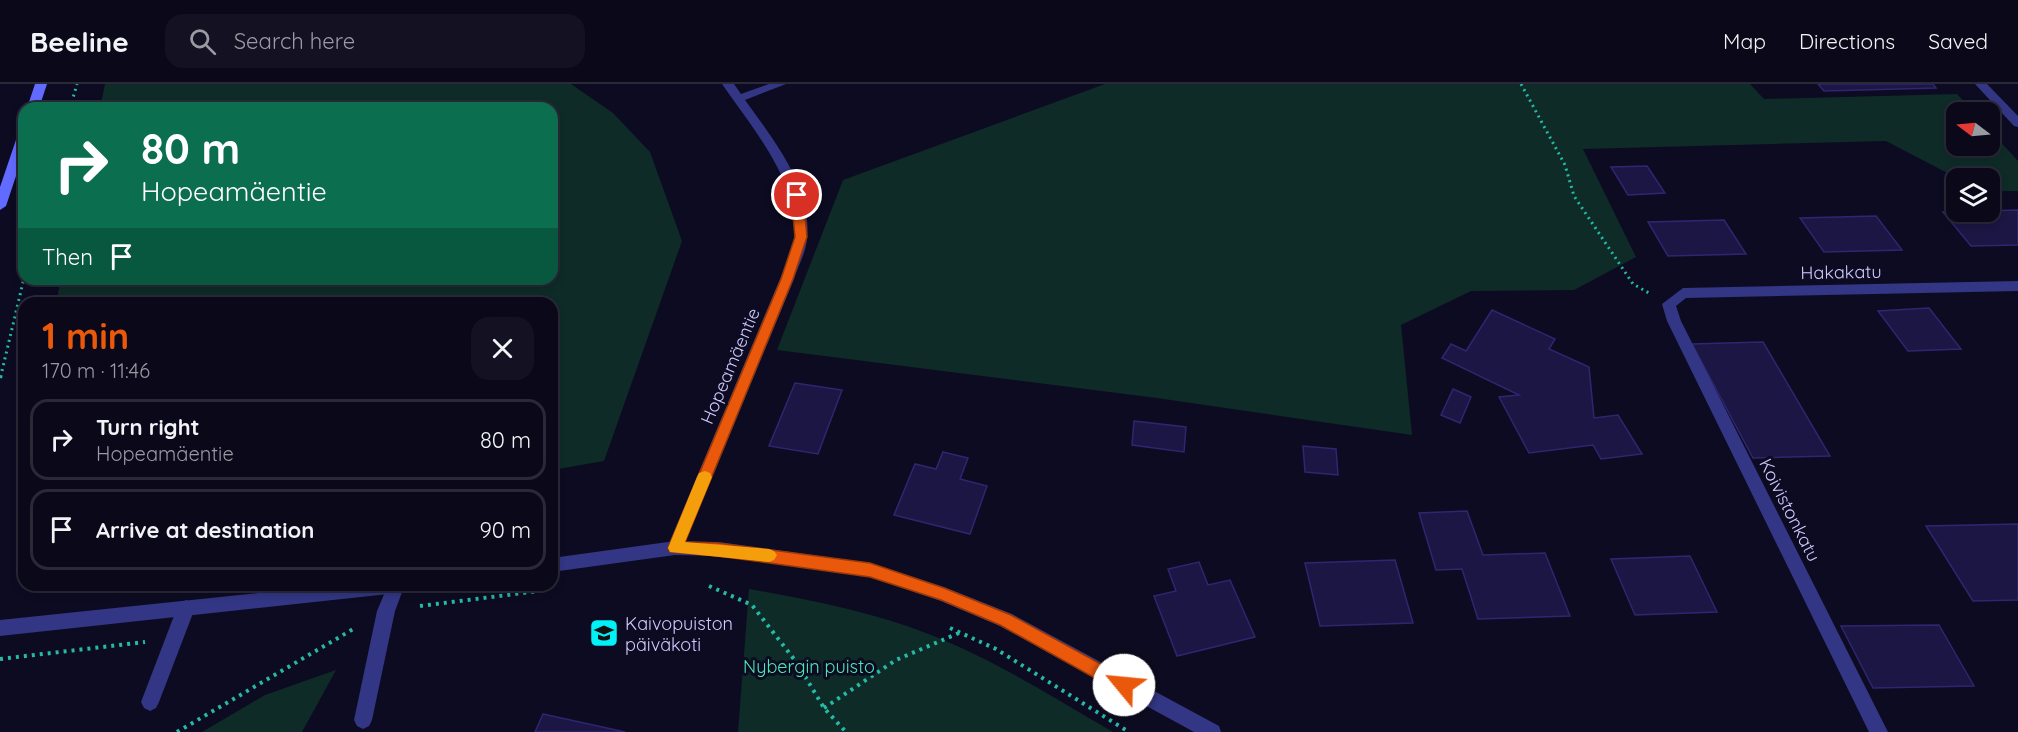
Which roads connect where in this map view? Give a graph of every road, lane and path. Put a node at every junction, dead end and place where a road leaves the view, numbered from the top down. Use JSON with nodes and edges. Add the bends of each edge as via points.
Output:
{"nodes":[{"id":1,"x":41,"y":84,"type":"edge"},
{"id":2,"x":77,"y":84,"type":"edge"},
{"id":3,"x":728,"y":84,"type":"edge"},
{"id":4,"x":780,"y":84,"type":"edge"},
{"id":5,"x":1521,"y":84,"type":"edge"},
{"id":6,"x":1982,"y":84,"type":"edge"},
{"id":7,"x":738,"y":99,"type":"junction"},
{"id":8,"x":35,"y":102,"type":"edge"},
{"id":9,"x":72,"y":102,"type":"edge"},
{"id":10,"x":2018,"y":123,"type":"edge"},
{"id":11,"x":18,"y":153,"type":"edge"},
{"id":12,"x":0,"y":206,"type":"edge"},
{"id":13,"x":2018,"y":286,"type":"edge"},
{"id":14,"x":18,"y":303,"type":"edge"},
{"id":15,"x":1669,"y":304,"type":"junction"},
{"id":16,"x":0,"y":378,"type":"edge"},
{"id":17,"x":675,"y":548,"type":"junction"},
{"id":18,"x":558,"y":564,"type":"edge"},
{"id":19,"x":709,"y":586,"type":"dead end"},
{"id":20,"x":352,"y":591,"type":"edge"},
{"id":21,"x":398,"y":591,"type":"edge"},
{"id":22,"x":535,"y":591,"type":"edge"},
{"id":23,"x":186,"y":608,"type":"junction"},
{"id":24,"x":386,"y":611,"type":"junction"},
{"id":25,"x":944,"y":625,"type":"dead end"},
{"id":26,"x":0,"y":628,"type":"edge"},
{"id":27,"x":960,"y":633,"type":"junction"},
{"id":28,"x":177,"y":638,"type":"junction"},
{"id":29,"x":0,"y":659,"type":"edge"},
{"id":30,"x":150,"y":702,"type":"dead end"},
{"id":31,"x":824,"y":708,"type":"junction"},
{"id":32,"x":363,"y":720,"type":"dead end"},
{"id":33,"x":177,"y":732,"type":"edge"},
{"id":34,"x":846,"y":732,"type":"edge"},
{"id":35,"x":1129,"y":732,"type":"edge"},
{"id":36,"x":1212,"y":732,"type":"edge"},
{"id":37,"x":1879,"y":732,"type":"edge"}],
"edges":[{"from":1,"to":8,"type":"main road"},
{"from":2,"to":9,"type":"path"},
{"from":3,"to":7,"type":"street"},
{"from":4,"to":7,"type":"street"},
{"from":5,"to":15,"type":"path","via":[[1565,165],[1574,196],[1626,275],[1633,284]]},
{"from":6,"to":10,"type":"street"},
{"from":7,"to":17,"type":"street","name":"Hopeamäentie","via":[[797,195],[801,237]]},
{"from":11,"to":12,"type":"main road"},
{"from":13,"to":15,"type":"street","name":"Hakakatu","via":[[1683,293]]},
{"from":14,"to":16,"type":"path"},
{"from":15,"to":37,"type":"street","name":"Koivistonkatu"},
{"from":17,"to":18,"type":"street"},
{"from":17,"to":36,"type":"street","via":[[729,550],[870,570],[944,595],[1006,620]]},
{"from":19,"to":31,"type":"path","via":[[752,605],[797,663]]},
{"from":20,"to":23,"type":"street"},
{"from":21,"to":24,"type":"street"},
{"from":22,"to":24,"type":"path"},
{"from":23,"to":26,"type":"street"},
{"from":23,"to":28,"type":"street"},
{"from":24,"to":32,"type":"street"},
{"from":24,"to":33,"type":"path"},
{"from":25,"to":27,"type":"path"},
{"from":27,"to":31,"type":"path","via":[[896,660]]},
{"from":27,"to":35,"type":"path","via":[[996,649]]},
{"from":28,"to":29,"type":"path"},
{"from":28,"to":30,"type":"street"},
{"from":31,"to":34,"type":"path"}]}
